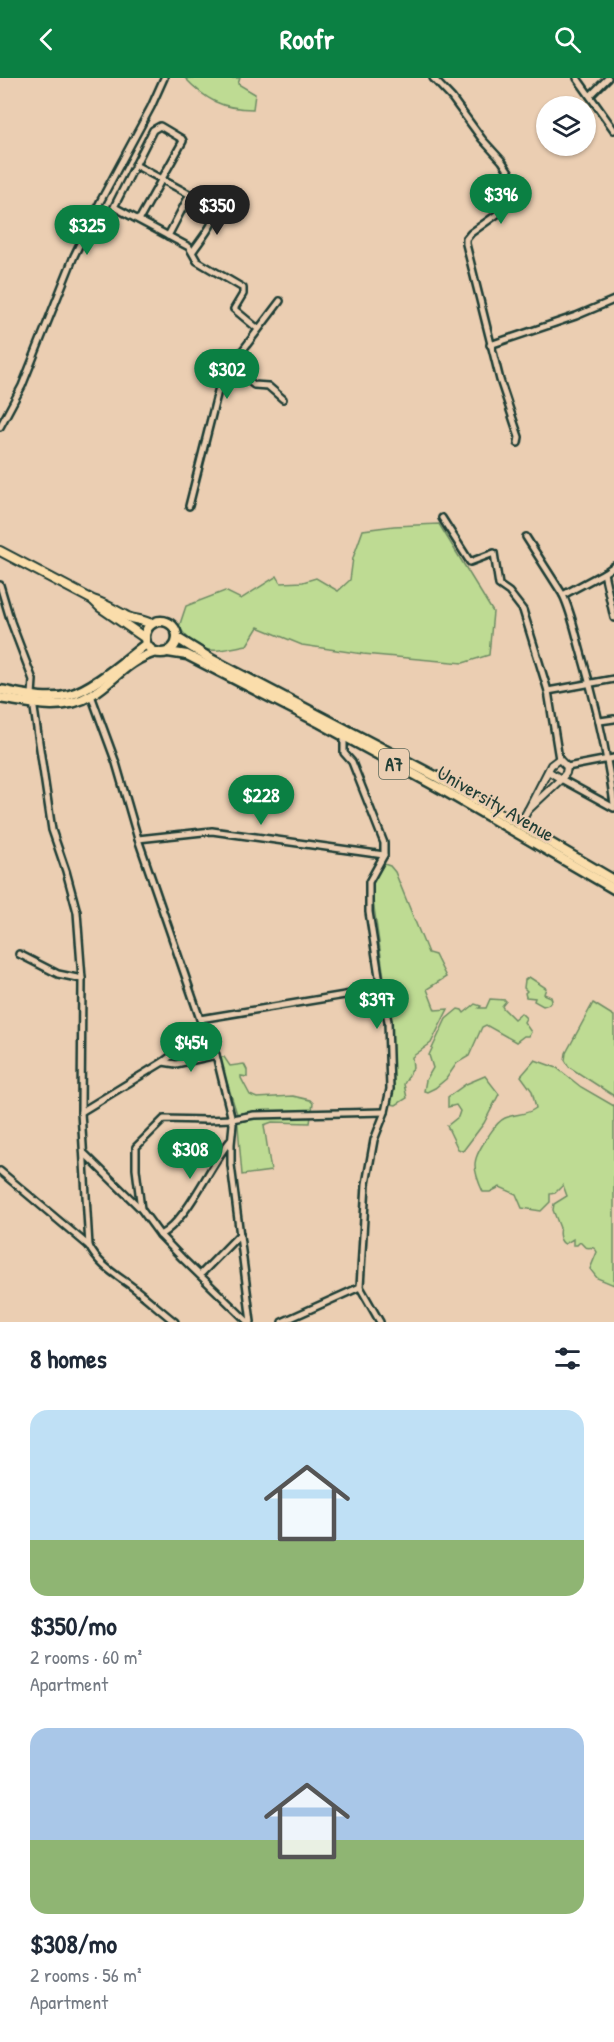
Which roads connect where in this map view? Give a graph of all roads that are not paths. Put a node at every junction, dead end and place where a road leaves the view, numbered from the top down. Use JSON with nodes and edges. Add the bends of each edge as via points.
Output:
{"nodes":[{"id":1,"x":164,"y":78,"type":"edge"},
{"id":2,"x":433,"y":78,"type":"edge"},
{"id":3,"x":577,"y":78,"type":"edge"},
{"id":4,"x":608,"y":78,"type":"edge"},
{"id":5,"x":590,"y":96,"type":"joint"},
{"id":6,"x":596,"y":104,"type":"edge"},
{"id":7,"x":613,"y":128,"type":"edge"},
{"id":8,"x":135,"y":165,"type":"junction"},
{"id":9,"x":161,"y":179,"type":"junction"},
{"id":10,"x":190,"y":194,"type":"junction"},
{"id":11,"x":139,"y":220,"type":"junction"},
{"id":12,"x":168,"y":236,"type":"junction"},
{"id":13,"x":193,"y":252,"type":"junction"},
{"id":14,"x":614,"y":300,"type":"edge"},
{"id":15,"x":280,"y":301,"type":"dead end"},
{"id":16,"x":258,"y":329,"type":"junction"},
{"id":17,"x":490,"y":345,"type":"junction"},
{"id":18,"x":231,"y":366,"type":"junction"},
{"id":19,"x":283,"y":399,"type":"dead end"},
{"id":20,"x":0,"y":427,"type":"edge"},
{"id":21,"x":518,"y":443,"type":"dead end"},
{"id":22,"x":189,"y":506,"type":"dead end"},
{"id":23,"x":442,"y":518,"type":"dead end"},
{"id":24,"x":526,"y":537,"type":"dead end"},
{"id":25,"x":0,"y":551,"type":"edge"},
{"id":26,"x":614,"y":566,"type":"edge"},
{"id":27,"x":604,"y":573,"type":"junction"},
{"id":28,"x":0,"y":585,"type":"edge"},
{"id":29,"x":563,"y":595,"type":"junction"},
{"id":30,"x":93,"y":600,"type":"junction"},
{"id":31,"x":614,"y":618,"type":"edge"},
{"id":32,"x":151,"y":624,"type":"junction"},
{"id":33,"x":177,"y":638,"type":"junction"},
{"id":34,"x":146,"y":641,"type":"junction"},
{"id":35,"x":156,"y":652,"type":"junction"},
{"id":36,"x":168,"y":652,"type":"junction"},
{"id":37,"x":614,"y":679,"type":"edge"},
{"id":38,"x":590,"y":682,"type":"junction"},
{"id":39,"x":0,"y":690,"type":"edge"},
{"id":40,"x":548,"y":691,"type":"junction"},
{"id":41,"x":91,"y":695,"type":"junction"},
{"id":42,"x":0,"y":698,"type":"edge"},
{"id":43,"x":32,"y":699,"type":"junction"},
{"id":44,"x":614,"y":719,"type":"edge"},
{"id":45,"x":600,"y":721,"type":"junction"},
{"id":46,"x":345,"y":734,"type":"junction"},
{"id":47,"x":611,"y":758,"type":"edge"},
{"id":48,"x":559,"y":759,"type":"junction"},
{"id":49,"x":567,"y":767,"type":"junction"},
{"id":50,"x":548,"y":771,"type":"junction"},
{"id":51,"x":561,"y":779,"type":"junction"},
{"id":52,"x":614,"y":806,"type":"edge"},
{"id":53,"x":528,"y":810,"type":"junction"},
{"id":54,"x":519,"y":826,"type":"junction"},
{"id":55,"x":138,"y":839,"type":"junction"},
{"id":56,"x":384,"y":855,"type":"junction"},
{"id":57,"x":614,"y":880,"type":"edge"},
{"id":58,"x":614,"y":889,"type":"edge"},
{"id":59,"x":19,"y":954,"type":"dead end"},
{"id":60,"x":82,"y":979,"type":"junction"},
{"id":61,"x":381,"y":989,"type":"junction"},
{"id":62,"x":200,"y":1019,"type":"junction"},
{"id":63,"x":206,"y":1031,"type":"junction"},
{"id":64,"x":216,"y":1055,"type":"junction"},
{"id":65,"x":164,"y":1062,"type":"junction"},
{"id":66,"x":81,"y":1112,"type":"junction"},
{"id":67,"x":385,"y":1112,"type":"junction"},
{"id":68,"x":232,"y":1119,"type":"junction"},
{"id":69,"x":231,"y":1140,"type":"junction"},
{"id":70,"x":85,"y":1154,"type":"junction"},
{"id":71,"x":0,"y":1170,"type":"edge"},
{"id":72,"x":141,"y":1209,"type":"junction"},
{"id":73,"x":240,"y":1234,"type":"junction"},
{"id":74,"x":160,"y":1235,"type":"junction"},
{"id":75,"x":89,"y":1246,"type":"junction"},
{"id":76,"x":200,"y":1275,"type":"junction"},
{"id":77,"x":360,"y":1287,"type":"junction"},
{"id":78,"x":175,"y":1322,"type":"edge"},
{"id":79,"x":249,"y":1322,"type":"edge"},
{"id":80,"x":282,"y":1322,"type":"edge"},
{"id":81,"x":381,"y":1322,"type":"edge"}],
"edges":[{"from":1,"to":20,"type":"street","via":[[74,256],[22,386]]},
{"from":2,"to":17,"type":"street","via":[[502,161],[524,195],[515,197],[466,239]]},
{"from":3,"to":5,"type":"street"},
{"from":4,"to":5,"type":"street"},
{"from":6,"to":7,"type":"street"},
{"from":8,"to":9,"type":"street"},
{"from":8,"to":9,"type":"street","via":[[153,130],[160,126],[183,141]]},
{"from":8,"to":11,"type":"street","via":[[114,206]]},
{"from":9,"to":10,"type":"street"},
{"from":9,"to":11,"type":"street"},
{"from":10,"to":12,"type":"street"},
{"from":10,"to":13,"type":"street","via":[[216,210]]},
{"from":11,"to":12,"type":"street"},
{"from":12,"to":13,"type":"street"},
{"from":13,"to":16,"type":"street","via":[[196,261],[243,288],[234,309]]},
{"from":14,"to":17,"type":"street"},
{"from":15,"to":16,"type":"street"},
{"from":16,"to":18,"type":"street"},
{"from":17,"to":21,"type":"street"},
{"from":18,"to":19,"type":"street","via":[[254,385],[268,386]]},
{"from":18,"to":22,"type":"street","via":[[218,387]]},
{"from":23,"to":40,"type":"street","via":[[470,562],[494,553],[499,585],[523,610]]},
{"from":24,"to":29,"type":"street"},
{"from":25,"to":30,"type":"main road","number":"A7"},
{"from":26,"to":27,"type":"street"},
{"from":27,"to":29,"type":"street"},
{"from":27,"to":31,"type":"street"},
{"from":28,"to":43,"type":"street","via":[[33,680]]},
{"from":29,"to":38,"type":"street"},
{"from":30,"to":32,"type":"main road","number":"A7"},
{"from":30,"to":34,"type":"main road","number":"A7"},
{"from":32,"to":33,"type":"highway","number":"A7","via":[[168,623]]},
{"from":32,"to":34,"type":"highway"},
{"from":33,"to":36,"type":"highway"},
{"from":33,"to":46,"type":"highway","name":"University Avenue","number":"A7"},
{"from":34,"to":35,"type":"highway","number":"A7"},
{"from":34,"to":43,"type":"highway","number":"A7","via":[[79,692]]},
{"from":35,"to":36,"type":"highway","number":"A7"},
{"from":35,"to":41,"type":"highway","number":"A7","via":[[127,665]]},
{"from":36,"to":46,"type":"highway","name":"University Avenue","number":"A7","via":[[187,655]]},
{"from":37,"to":38,"type":"street"},
{"from":38,"to":40,"type":"street"},
{"from":38,"to":45,"type":"street"},
{"from":39,"to":43,"type":"highway","number":"A7"},
{"from":40,"to":48,"type":"street"},
{"from":41,"to":43,"type":"highway","number":"A7","via":[[70,703]]},
{"from":41,"to":55,"type":"street"},
{"from":42,"to":43,"type":"highway","number":"A7"},
{"from":43,"to":60,"type":"street","via":[[52,830],[77,912]]},
{"from":44,"to":45,"type":"street"},
{"from":45,"to":47,"type":"street"},
{"from":46,"to":54,"type":"highway","name":"University Avenue","number":"A7","via":[[437,777]]},
{"from":46,"to":56,"type":"street","via":[[344,753],[374,817],[384,843]]},
{"from":46,"to":58,"type":"highway","name":"University Avenue","number":"A7"},
{"from":47,"to":49,"type":"street"},
{"from":47,"to":52,"type":"street"},
{"from":48,"to":49,"type":"street"},
{"from":48,"to":50,"type":"street"},
{"from":49,"to":51,"type":"street"},
{"from":50,"to":51,"type":"street"},
{"from":50,"to":53,"type":"street"},
{"from":51,"to":52,"type":"street"},
{"from":51,"to":53,"type":"street"},
{"from":53,"to":54,"type":"street"},
{"from":54,"to":57,"type":"highway","name":"University Avenue","number":"A7"},
{"from":55,"to":56,"type":"street","via":[[212,831]]},
{"from":55,"to":62,"type":"street"},
{"from":56,"to":61,"type":"street","via":[[369,882],[369,912]]},
{"from":59,"to":60,"type":"street","via":[[58,974]]},
{"from":60,"to":66,"type":"street"},
{"from":61,"to":62,"type":"street"},
{"from":61,"to":67,"type":"street","via":[[391,1067]]},
{"from":62,"to":63,"type":"street"},
{"from":63,"to":64,"type":"street"},
{"from":63,"to":65,"type":"street"},
{"from":64,"to":65,"type":"street","via":[[176,1064]]},
{"from":64,"to":68,"type":"street"},
{"from":65,"to":66,"type":"street"},
{"from":66,"to":70,"type":"street"},
{"from":67,"to":68,"type":"street"},
{"from":67,"to":77,"type":"street","via":[[374,1140],[366,1184]]},
{"from":68,"to":69,"type":"street"},
{"from":68,"to":72,"type":"street","via":[[164,1119],[136,1147]]},
{"from":69,"to":73,"type":"street"},
{"from":69,"to":74,"type":"street","via":[[183,1212]]},
{"from":70,"to":72,"type":"street"},
{"from":70,"to":75,"type":"street"},
{"from":71,"to":75,"type":"street"},
{"from":72,"to":74,"type":"street"},
{"from":73,"to":76,"type":"street"},
{"from":73,"to":79,"type":"street"},
{"from":74,"to":76,"type":"street"},
{"from":75,"to":78,"type":"street","via":[[116,1277]]},
{"from":76,"to":79,"type":"street"},
{"from":77,"to":80,"type":"street"},
{"from":77,"to":81,"type":"street"}]}
